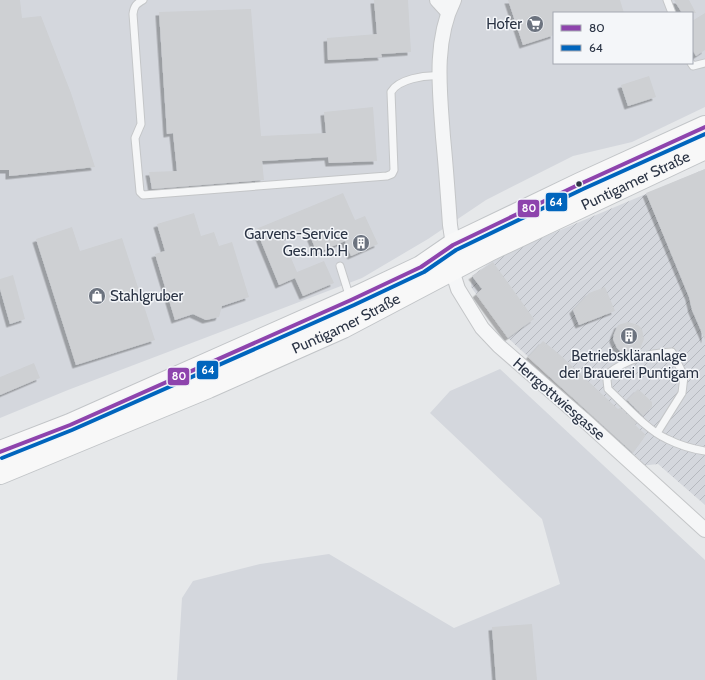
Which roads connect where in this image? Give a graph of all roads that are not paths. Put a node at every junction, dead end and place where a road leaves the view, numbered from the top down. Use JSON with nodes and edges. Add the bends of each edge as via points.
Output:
{"nodes":[{"id":1,"x":143,"y":0,"type":"edge"},
{"id":2,"x":437,"y":0,"type":"edge"},
{"id":3,"x":667,"y":0,"type":"edge"},
{"id":4,"x":451,"y":6,"type":"edge"},
{"id":5,"x":672,"y":12,"type":"edge"},
{"id":6,"x":705,"y":63,"type":"edge"},
{"id":7,"x":692,"y":64,"type":"edge"},
{"id":8,"x":439,"y":76,"type":"junction"},
{"id":9,"x":705,"y":127,"type":"edge"},
{"id":10,"x":705,"y":148,"type":"edge"},
{"id":11,"x":453,"y":245,"type":"junction"},
{"id":12,"x":340,"y":266,"type":"dead end"},
{"id":13,"x":452,"y":270,"type":"junction"},
{"id":14,"x":351,"y":300,"type":"junction"},
{"id":15,"x":657,"y":433,"type":"junction"},
{"id":16,"x":705,"y":451,"type":"edge"},
{"id":17,"x":0,"y":452,"type":"edge"},
{"id":18,"x":0,"y":473,"type":"edge"},
{"id":19,"x":705,"y":530,"type":"edge"}],
"edges":[{"from":1,"to":8,"type":"lane","via":[[134,7],[133,14],[141,124],[135,138],[140,192],[143,195],[392,174],[394,170],[391,92],[404,82]]},
{"from":2,"to":4,"type":"street"},
{"from":3,"to":5,"type":"lane"},
{"from":4,"to":8,"type":"street","name":"Herrgottwiesgasse","via":[[440,51]]},
{"from":6,"to":7,"type":"lane","via":[[693,66]]},
{"from":8,"to":11,"type":"street","name":"Herrgottwiesgasse"},
{"from":9,"to":11,"type":"main road","name":"Puntigamer Straße"},
{"from":10,"to":13,"type":"main road","name":"Puntigamer Straße","via":[[491,248]]},
{"from":11,"to":13,"type":"street","name":"Herrgottwiesgasse"},
{"from":11,"to":14,"type":"main road","name":"Puntigamer Straße","via":[[421,267]]},
{"from":12,"to":14,"type":"lane"},
{"from":13,"to":18,"type":"main road","name":"Puntigamer Straße","via":[[343,327],[208,387]]},
{"from":13,"to":19,"type":"street","name":"Herrgottwiesgasse","via":[[460,292],[482,328],[499,346]]},
{"from":14,"to":17,"type":"main road","name":"Puntigamer Straße","via":[[70,425]]},
{"from":15,"to":15,"type":"lane","via":[[608,389],[608,373],[620,364],[656,353],[672,352],[684,376],[682,393]]},
{"from":15,"to":16,"type":"lane","via":[[687,448]]}]}
